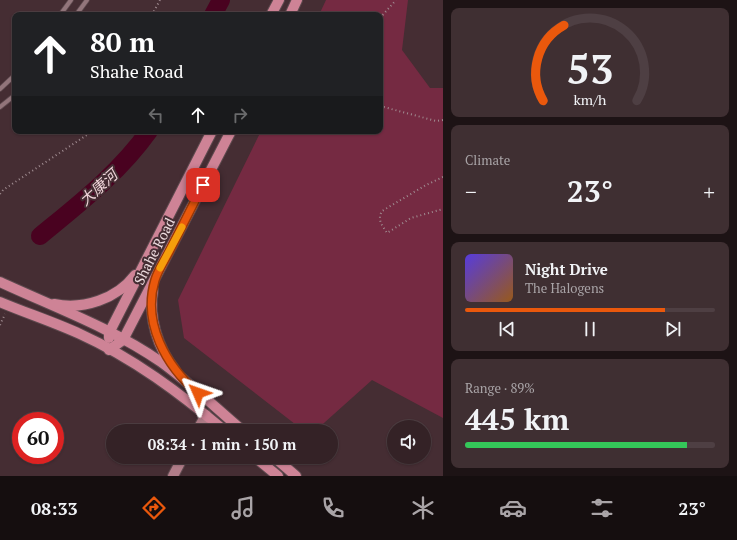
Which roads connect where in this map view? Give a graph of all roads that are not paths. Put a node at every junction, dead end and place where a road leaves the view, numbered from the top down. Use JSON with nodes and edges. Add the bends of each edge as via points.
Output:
{"nodes":[{"id":1,"x":71,"y":0,"type":"edge"},
{"id":2,"x":87,"y":0,"type":"edge"},
{"id":3,"x":278,"y":0,"type":"edge"},
{"id":4,"x":297,"y":0,"type":"edge"},
{"id":5,"x":62,"y":12,"type":"edge"},
{"id":6,"x":78,"y":12,"type":"edge"},
{"id":7,"x":272,"y":12,"type":"edge"},
{"id":8,"x":291,"y":12,"type":"edge"},
{"id":9,"x":12,"y":78,"type":"edge"},
{"id":10,"x":0,"y":89,"type":"edge"},
{"id":11,"x":12,"y":97,"type":"edge"},
{"id":12,"x":0,"y":107,"type":"edge"},
{"id":13,"x":210,"y":134,"type":"edge"},
{"id":14,"x":229,"y":134,"type":"edge"},
{"id":15,"x":144,"y":265,"type":"junction"},
{"id":16,"x":155,"y":279,"type":"junction"},
{"id":17,"x":0,"y":282,"type":"edge"},
{"id":18,"x":37,"y":300,"type":"junction"},
{"id":19,"x":4,"y":304,"type":"edge"},
{"id":20,"x":109,"y":333,"type":"junction"},
{"id":21,"x":123,"y":340,"type":"junction"},
{"id":22,"x":110,"y":350,"type":"junction"},
{"id":23,"x":187,"y":384,"type":"junction"},
{"id":24,"x":206,"y":415,"type":"junction"},
{"id":25,"x":202,"y":424,"type":"edge"},
{"id":26,"x":217,"y":424,"type":"edge"},
{"id":27,"x":235,"y":424,"type":"edge"},
{"id":28,"x":179,"y":464,"type":"edge"},
{"id":29,"x":263,"y":464,"type":"edge"},
{"id":30,"x":282,"y":464,"type":"edge"},
{"id":31,"x":173,"y":476,"type":"edge"},
{"id":32,"x":278,"y":476,"type":"edge"},
{"id":33,"x":296,"y":476,"type":"edge"}],
"edges":[{"from":1,"to":5,"type":"lane"},
{"from":2,"to":6,"type":"lane"},
{"from":3,"to":7,"type":"main road"},
{"from":4,"to":8,"type":"main road"},
{"from":9,"to":10,"type":"lane"},
{"from":11,"to":12,"type":"lane"},
{"from":13,"to":15,"type":"main road","name":"Shahe Road"},
{"from":14,"to":16,"type":"main road","name":"Shahe Road"},
{"from":15,"to":18,"type":"main road","via":[[132,280],[101,300],[82,305],[62,305]]},
{"from":15,"to":20,"type":"main road","name":"Shahe Road"},
{"from":16,"to":21,"type":"main road","name":"Shahe Road"},
{"from":16,"to":23,"type":"main road","via":[[151,301],[156,334],[174,368]]},
{"from":17,"to":18,"type":"main road"},
{"from":18,"to":20,"type":"main road"},
{"from":19,"to":22,"type":"main road","via":[[80,334]]},
{"from":20,"to":21,"type":"main road"},
{"from":20,"to":22,"type":"main road"},
{"from":21,"to":22,"type":"main road","name":"Shahe Road"},
{"from":21,"to":23,"type":"main road","via":[[162,363]]},
{"from":22,"to":24,"type":"main road","via":[[174,390]]},
{"from":23,"to":27,"type":"main road"},
{"from":24,"to":25,"type":"street"},
{"from":24,"to":26,"type":"main road"},
{"from":28,"to":31,"type":"street"},
{"from":29,"to":32,"type":"main road"},
{"from":30,"to":33,"type":"main road"}]}
